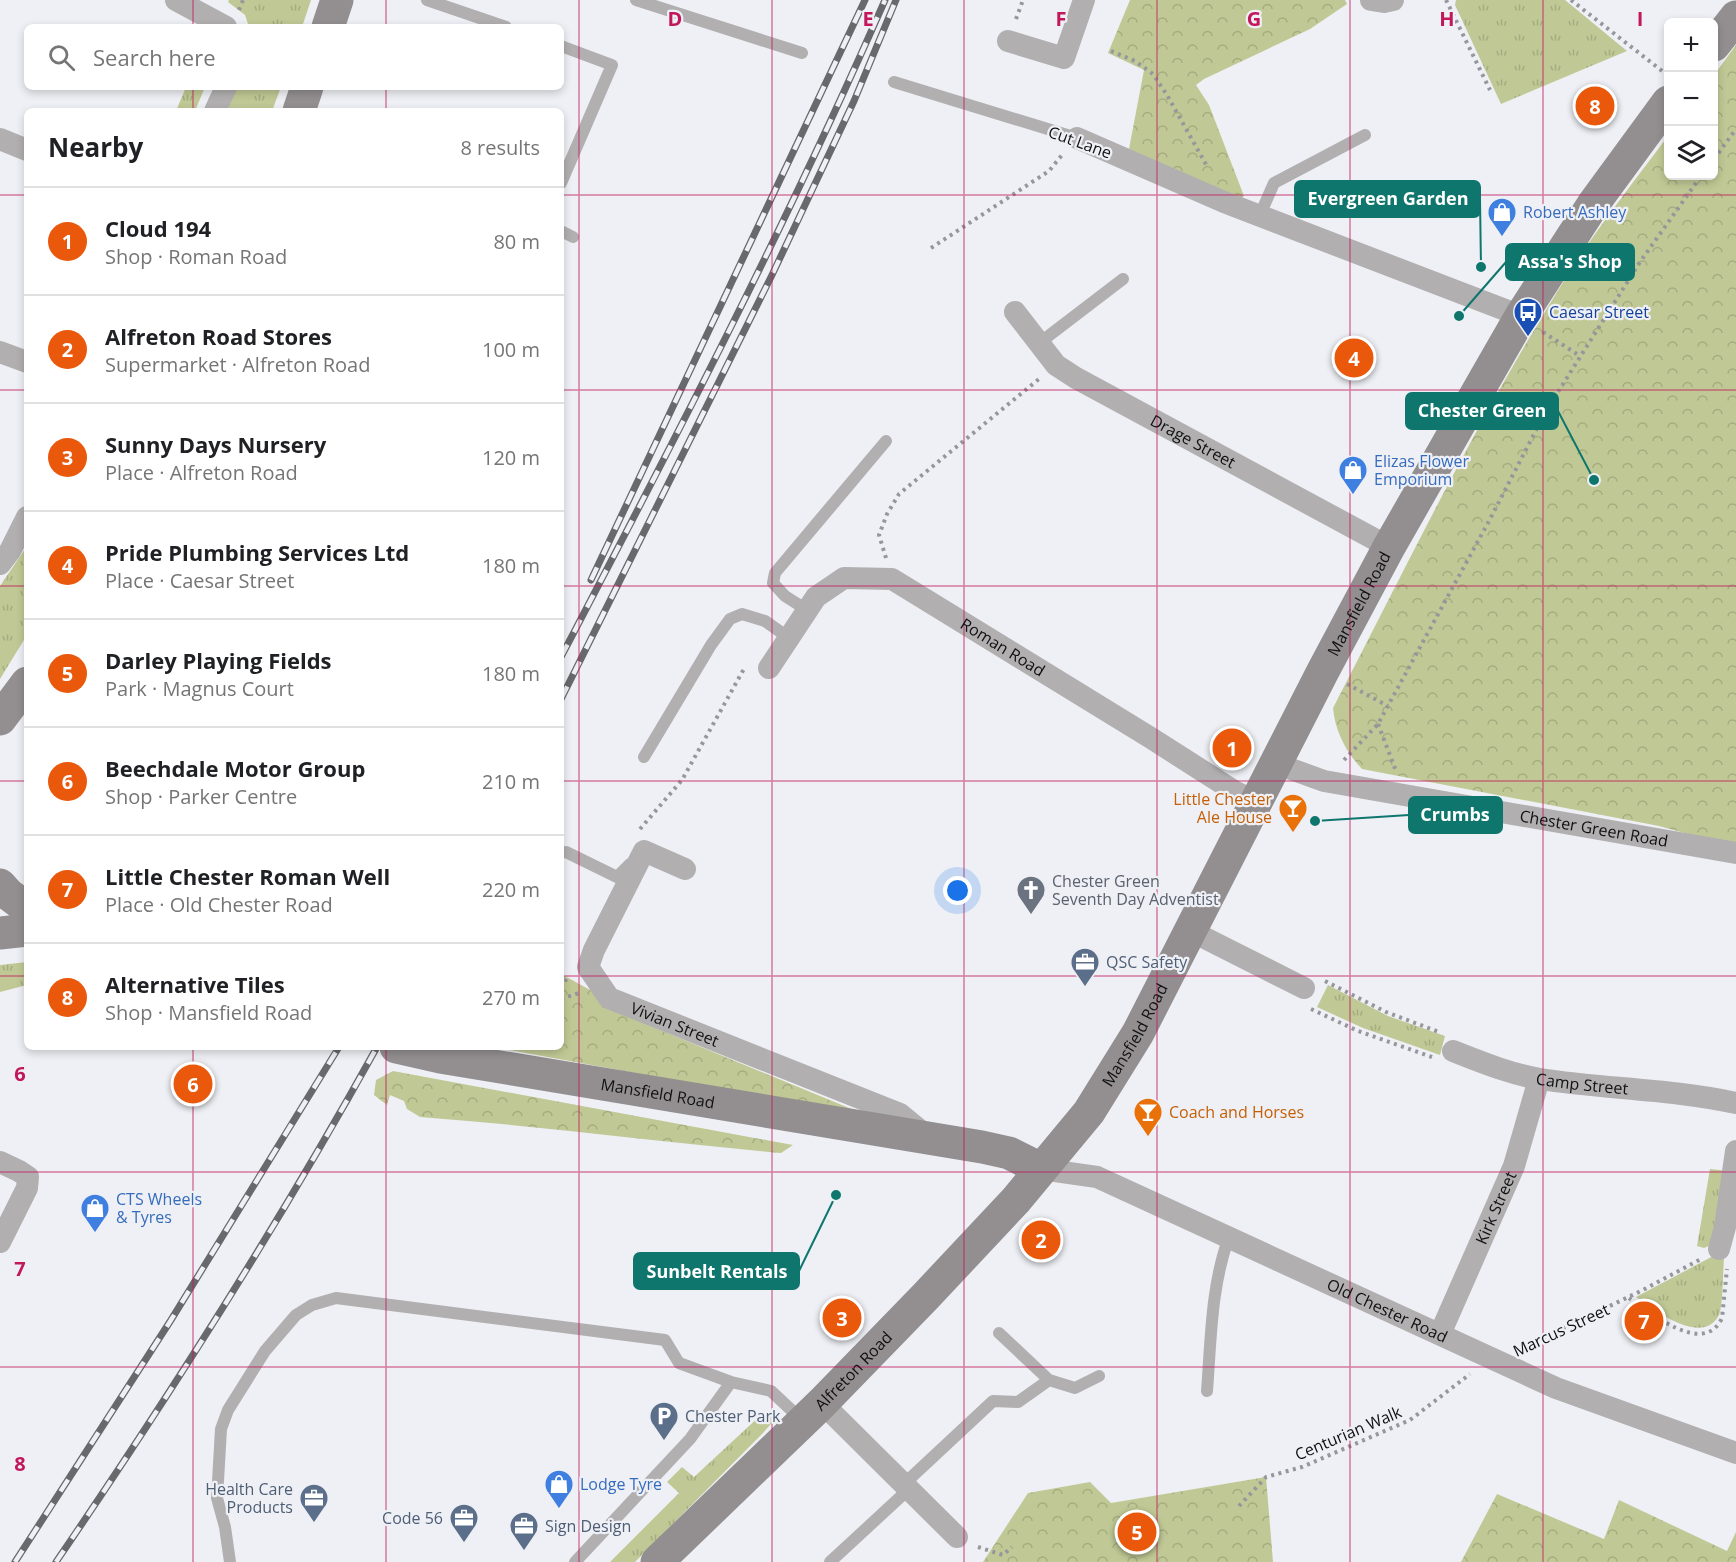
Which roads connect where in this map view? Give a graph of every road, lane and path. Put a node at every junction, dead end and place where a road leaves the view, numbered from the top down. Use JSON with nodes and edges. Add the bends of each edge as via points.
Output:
{"nodes":[{"id":1,"x":176,"y":0,"type":"edge"},
{"id":2,"x":337,"y":0,"type":"edge"},
{"id":3,"x":427,"y":0,"type":"edge"},
{"id":4,"x":636,"y":0,"type":"edge"},
{"id":5,"x":1084,"y":0,"type":"edge"},
{"id":6,"x":1371,"y":0,"type":"edge"},
{"id":7,"x":1393,"y":0,"type":"edge"},
{"id":8,"x":1446,"y":0,"type":"edge"},
{"id":9,"x":1573,"y":1,"type":"edge"},
{"id":10,"x":1580,"y":3,"type":"dead end"},
{"id":11,"x":1736,"y":17,"type":"edge"},
{"id":12,"x":220,"y":24,"type":"edge"},
{"id":13,"x":329,"y":24,"type":"edge"},
{"id":14,"x":497,"y":24,"type":"edge"},
{"id":15,"x":1718,"y":39,"type":"edge"},
{"id":16,"x":1008,"y":41,"type":"dead end"},
{"id":17,"x":564,"y":47,"type":"edge"},
{"id":18,"x":1112,"y":51,"type":"dead end"},
{"id":19,"x":802,"y":52,"type":"dead end"},
{"id":20,"x":1664,"y":73,"type":"edge"},
{"id":21,"x":894,"y":82,"type":"dead end"},
{"id":22,"x":225,"y":90,"type":"edge"},
{"id":23,"x":307,"y":90,"type":"edge"},
{"id":24,"x":1490,"y":90,"type":"dead end"},
{"id":25,"x":1664,"y":107,"type":"edge"},
{"id":26,"x":216,"y":108,"type":"edge"},
{"id":27,"x":300,"y":108,"type":"edge"},
{"id":28,"x":1736,"y":129,"type":"edge"},
{"id":29,"x":1365,"y":135,"type":"dead end"},
{"id":30,"x":1077,"y":138,"type":"junction"},
{"id":31,"x":0,"y":139,"type":"edge"},
{"id":32,"x":24,"y":149,"type":"edge"},
{"id":33,"x":1718,"y":152,"type":"edge"},
{"id":34,"x":564,"y":176,"type":"edge"},
{"id":35,"x":1698,"y":180,"type":"edge"},
{"id":36,"x":1224,"y":201,"type":"junction"},
{"id":37,"x":1260,"y":215,"type":"junction"},
{"id":38,"x":564,"y":232,"type":"edge"},
{"id":39,"x":573,"y":237,"type":"dead end"},
{"id":40,"x":931,"y":248,"type":"dead end"},
{"id":41,"x":1123,"y":279,"type":"dead end"},
{"id":42,"x":1015,"y":312,"type":"dead end"},
{"id":43,"x":1521,"y":316,"type":"junction"},
{"id":44,"x":1038,"y":344,"type":"junction"},
{"id":45,"x":0,"y":352,"type":"edge"},
{"id":46,"x":1580,"y":356,"type":"junction"},
{"id":47,"x":24,"y":361,"type":"edge"},
{"id":48,"x":1056,"y":365,"type":"junction"},
{"id":49,"x":886,"y":441,"type":"dead end"},
{"id":50,"x":24,"y":523,"type":"edge"},
{"id":51,"x":1389,"y":548,"type":"junction"},
{"id":52,"x":0,"y":564,"type":"edge"},
{"id":53,"x":892,"y":579,"type":"junction"},
{"id":54,"x":807,"y":610,"type":"junction"},
{"id":55,"x":789,"y":638,"type":"junction"},
{"id":56,"x":769,"y":668,"type":"joint"},
{"id":57,"x":1323,"y":670,"type":"junction"},
{"id":58,"x":24,"y":687,"type":"edge"},
{"id":59,"x":1388,"y":706,"type":"junction"},
{"id":60,"x":0,"y":719,"type":"edge"},
{"id":61,"x":1378,"y":724,"type":"junction"},
{"id":62,"x":644,"y":757,"type":"dead end"},
{"id":63,"x":1277,"y":764,"type":"junction"},
{"id":64,"x":1324,"y":781,"type":"junction"},
{"id":65,"x":1404,"y":794,"type":"junction"},
{"id":66,"x":1256,"y":802,"type":"junction"},
{"id":67,"x":639,"y":843,"type":"junction"},
{"id":68,"x":566,"y":852,"type":"dead end"},
{"id":69,"x":1736,"y":853,"type":"edge"},
{"id":70,"x":685,"y":869,"type":"dead end"},
{"id":71,"x":0,"y":885,"type":"edge"},
{"id":72,"x":24,"y":906,"type":"edge"},
{"id":73,"x":24,"y":930,"type":"edge"},
{"id":74,"x":1189,"y":930,"type":"junction"},
{"id":75,"x":0,"y":933,"type":"edge"},
{"id":76,"x":1310,"y":991,"type":"junction"},
{"id":77,"x":408,"y":1050,"type":"edge"},
{"id":78,"x":1453,"y":1051,"type":"junction"},
{"id":79,"x":1539,"y":1079,"type":"junction"},
{"id":80,"x":1726,"y":1101,"type":"edge"},
{"id":81,"x":930,"y":1139,"type":"junction"},
{"id":82,"x":1736,"y":1151,"type":"edge"},
{"id":83,"x":0,"y":1161,"type":"edge"},
{"id":84,"x":1041,"y":1169,"type":"junction"},
{"id":85,"x":1229,"y":1237,"type":"junction"},
{"id":86,"x":0,"y":1242,"type":"edge"},
{"id":87,"x":1725,"y":1246,"type":"junction"},
{"id":88,"x":1628,"y":1298,"type":"junction"},
{"id":89,"x":999,"y":1333,"type":"dead end"},
{"id":90,"x":1440,"y":1334,"type":"junction"},
{"id":91,"x":1498,"y":1360,"type":"junction"},
{"id":92,"x":1098,"y":1376,"type":"dead end"},
{"id":93,"x":1049,"y":1380,"type":"junction"},
{"id":94,"x":731,"y":1382,"type":"junction"},
{"id":95,"x":1207,"y":1391,"type":"dead end"},
{"id":96,"x":813,"y":1412,"type":"junction"},
{"id":97,"x":1736,"y":1453,"type":"edge"},
{"id":98,"x":906,"y":1486,"type":"junction"},
{"id":99,"x":1239,"y":1506,"type":"dead end"},
{"id":100,"x":957,"y":1537,"type":"joint"},
{"id":101,"x":1012,"y":1547,"type":"dead end"},
{"id":102,"x":230,"y":1562,"type":"edge"},
{"id":103,"x":575,"y":1562,"type":"edge"},
{"id":104,"x":657,"y":1562,"type":"edge"},
{"id":105,"x":830,"y":1562,"type":"edge"}],
"edges":[{"from":1,"to":12,"type":"street"},
{"from":2,"to":13,"type":"street"},
{"from":3,"to":14,"type":"lane"},
{"from":4,"to":19,"type":"lane"},
{"from":5,"to":16,"type":"street","via":[[1064,58]]},
{"from":6,"to":7,"type":"street"},
{"from":8,"to":24,"type":"path"},
{"from":9,"to":10,"type":"path"},
{"from":9,"to":20,"type":"path"},
{"from":11,"to":15,"type":"street"},
{"from":17,"to":34,"type":"lane","via":[[612,65]]},
{"from":18,"to":36,"type":"path","via":[[1153,74]]},
{"from":21,"to":30,"type":"lane","name":"Cut Lane"},
{"from":22,"to":26,"type":"street"},
{"from":23,"to":27,"type":"street"},
{"from":25,"to":43,"type":"street","name":"Mansfield Road","via":[[1594,203]]},
{"from":28,"to":33,"type":"path"},
{"from":29,"to":37,"type":"lane","via":[[1274,183]]},
{"from":30,"to":36,"type":"street","name":"Cut Lane"},
{"from":30,"to":40,"type":"path","via":[[1048,171]]},
{"from":31,"to":32,"type":"street"},
{"from":35,"to":46,"type":"path"},
{"from":36,"to":37,"type":"street","name":"Cut Lane"},
{"from":37,"to":43,"type":"street"},
{"from":38,"to":39,"type":"lane"},
{"from":41,"to":44,"type":"lane"},
{"from":42,"to":44,"type":"street","name":"Drage Street"},
{"from":43,"to":46,"type":"path"},
{"from":43,"to":51,"type":"street","name":"Mansfield Road"},
{"from":44,"to":48,"type":"street","name":"Drage Street"},
{"from":45,"to":47,"type":"street"},
{"from":46,"to":59,"type":"path","via":[[1546,411]]},
{"from":48,"to":51,"type":"street","name":"Drage Street"},
{"from":48,"to":53,"type":"path","via":[[899,494],[879,535]]},
{"from":49,"to":54,"type":"lane","via":[[775,573],[773,583]]},
{"from":50,"to":52,"type":"street"},
{"from":51,"to":57,"type":"street","name":"Mansfield Road"},
{"from":53,"to":54,"type":"street","via":[[844,578],[816,597]]},
{"from":53,"to":66,"type":"street","name":"Roman Road"},
{"from":54,"to":55,"type":"street"},
{"from":55,"to":56,"type":"street"},
{"from":55,"to":62,"type":"lane","via":[[765,621],[742,614],[730,619]]},
{"from":56,"to":67,"type":"path","via":[[748,662],[682,780]]},
{"from":57,"to":59,"type":"path"},
{"from":57,"to":63,"type":"street","name":"Mansfield Road"},
{"from":58,"to":60,"type":"street"},
{"from":59,"to":61,"type":"path"},
{"from":61,"to":64,"type":"path"},
{"from":61,"to":65,"type":"path"},
{"from":63,"to":64,"type":"street","name":"Chester Green Road"},
{"from":63,"to":66,"type":"street","name":"Mansfield Road"},
{"from":64,"to":65,"type":"street","name":"Chester Green Road"},
{"from":65,"to":69,"type":"street","name":"Chester Green Road"},
{"from":66,"to":74,"type":"street","name":"Mansfield Road"},
{"from":67,"to":68,"type":"lane","via":[[617,877]]},
{"from":67,"to":70,"type":"street"},
{"from":67,"to":81,"type":"street","name":"Vivian Street","via":[[588,967],[609,998],[900,1114]]},
{"from":71,"to":72,"type":"street"},
{"from":73,"to":75,"type":"street"},
{"from":74,"to":76,"type":"street"},
{"from":74,"to":84,"type":"street","name":"Mansfield Road","via":[[1121,1063],[1089,1112]]},
{"from":76,"to":78,"type":"path","via":[[1324,980],[1386,1012],[1456,1039]]},
{"from":76,"to":78,"type":"path","via":[[1309,1008],[1358,1031],[1449,1063]]},
{"from":77,"to":81,"type":"street","name":"Mansfield Road"},
{"from":78,"to":79,"type":"street","name":"Camp Street"},
{"from":79,"to":80,"type":"street","name":"Camp Street"},
{"from":79,"to":90,"type":"street","name":"Kirk Street","via":[[1514,1166]]},
{"from":81,"to":84,"type":"street","name":"Mansfield Road","via":[[1009,1153]]},
{"from":82,"to":87,"type":"street"},
{"from":83,"to":86,"type":"street","via":[[28,1177],[27,1188]]},
{"from":84,"to":85,"type":"street","name":"Old Chester Road","via":[[1097,1177]]},
{"from":84,"to":96,"type":"street","name":"Alfreton Road","via":[[926,1297]]},
{"from":85,"to":90,"type":"street","name":"Old Chester Road"},
{"from":85,"to":95,"type":"lane","via":[[1215,1287]]},
{"from":87,"to":88,"type":"path","name":"Marcus Street"},
{"from":87,"to":88,"type":"path","via":[[1722,1318],[1705,1335],[1665,1322]]},
{"from":88,"to":91,"type":"path","name":"Marcus Street"},
{"from":89,"to":93,"type":"lane"},
{"from":90,"to":91,"type":"street","name":"Old Chester Road"},
{"from":91,"to":97,"type":"street","name":"Old Chester Road","via":[[1556,1388]]},
{"from":91,"to":99,"type":"path","name":"Centurian Walk","via":[[1470,1374],[1410,1420],[1302,1467],[1266,1477]]},
{"from":92,"to":93,"type":"lane","via":[[1075,1388]]},
{"from":93,"to":98,"type":"lane","via":[[1018,1402],[993,1401]]},
{"from":94,"to":96,"type":"lane","via":[[771,1391]]},
{"from":94,"to":102,"type":"lane","via":[[679,1363],[665,1340],[336,1298],[312,1305],[296,1315],[265,1351],[228,1410],[221,1429],[217,1498]]},
{"from":94,"to":103,"type":"lane","via":[[690,1439]]},
{"from":96,"to":98,"type":"street"},
{"from":96,"to":104,"type":"street","name":"Alfreton Road"},
{"from":98,"to":100,"type":"street"},
{"from":98,"to":105,"type":"lane"},
{"from":100,"to":101,"type":"path","via":[[1003,1555]]}]}
